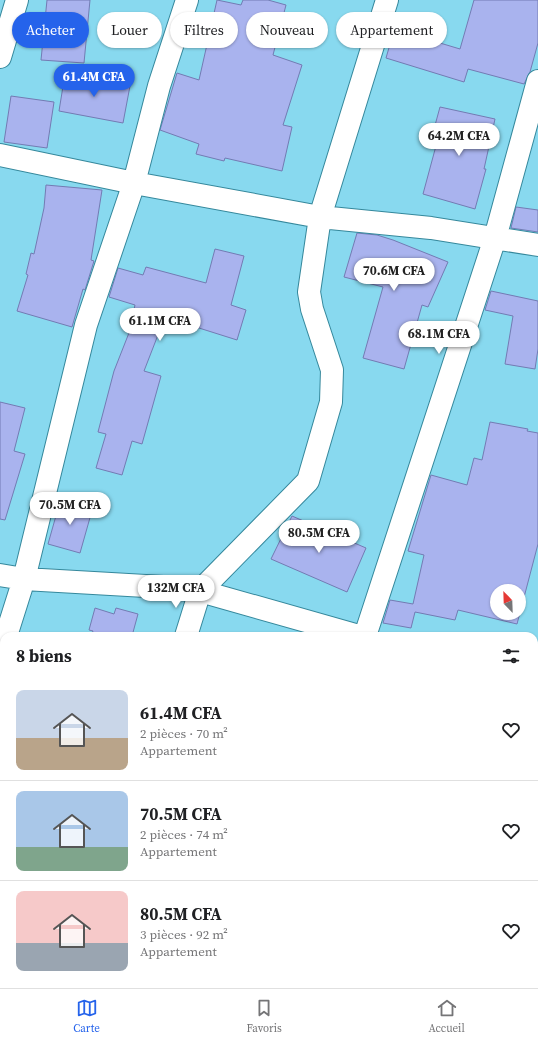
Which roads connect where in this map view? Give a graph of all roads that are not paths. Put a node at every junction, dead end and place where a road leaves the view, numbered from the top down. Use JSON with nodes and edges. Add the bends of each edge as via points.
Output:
{"nodes":[{"id":1,"x":17,"y":0,"type":"edge"},
{"id":2,"x":187,"y":0,"type":"edge"},
{"id":3,"x":387,"y":0,"type":"edge"},
{"id":4,"x":0,"y":57,"type":"edge"},
{"id":5,"x":538,"y":81,"type":"edge"},
{"id":6,"x":0,"y":155,"type":"edge"},
{"id":7,"x":134,"y":183,"type":"junction"},
{"id":8,"x":320,"y":217,"type":"junction"},
{"id":9,"x":494,"y":238,"type":"junction"},
{"id":10,"x":538,"y":245,"type":"edge"},
{"id":11,"x":0,"y":575,"type":"edge"},
{"id":12,"x":24,"y":579,"type":"junction"},
{"id":13,"x":200,"y":592,"type":"junction"},
{"id":14,"x":7,"y":632,"type":"edge"},
{"id":15,"x":187,"y":632,"type":"edge"},
{"id":16,"x":345,"y":632,"type":"edge"},
{"id":17,"x":367,"y":632,"type":"edge"}],
"edges":[{"from":1,"to":4,"type":"street"},
{"from":2,"to":7,"type":"street","via":[[159,86]]},
{"from":3,"to":8,"type":"street"},
{"from":5,"to":9,"type":"street"},
{"from":6,"to":7,"type":"street"},
{"from":7,"to":8,"type":"street"},
{"from":7,"to":12,"type":"street","via":[[86,325]]},
{"from":8,"to":9,"type":"street","via":[[431,228]]},
{"from":8,"to":13,"type":"street","via":[[309,292],[332,370],[331,402],[308,481]]},
{"from":9,"to":10,"type":"street"},
{"from":9,"to":17,"type":"street"},
{"from":11,"to":12,"type":"street"},
{"from":12,"to":13,"type":"street","via":[[163,587]]},
{"from":12,"to":14,"type":"street"},
{"from":13,"to":15,"type":"street"},
{"from":13,"to":16,"type":"street"}]}
